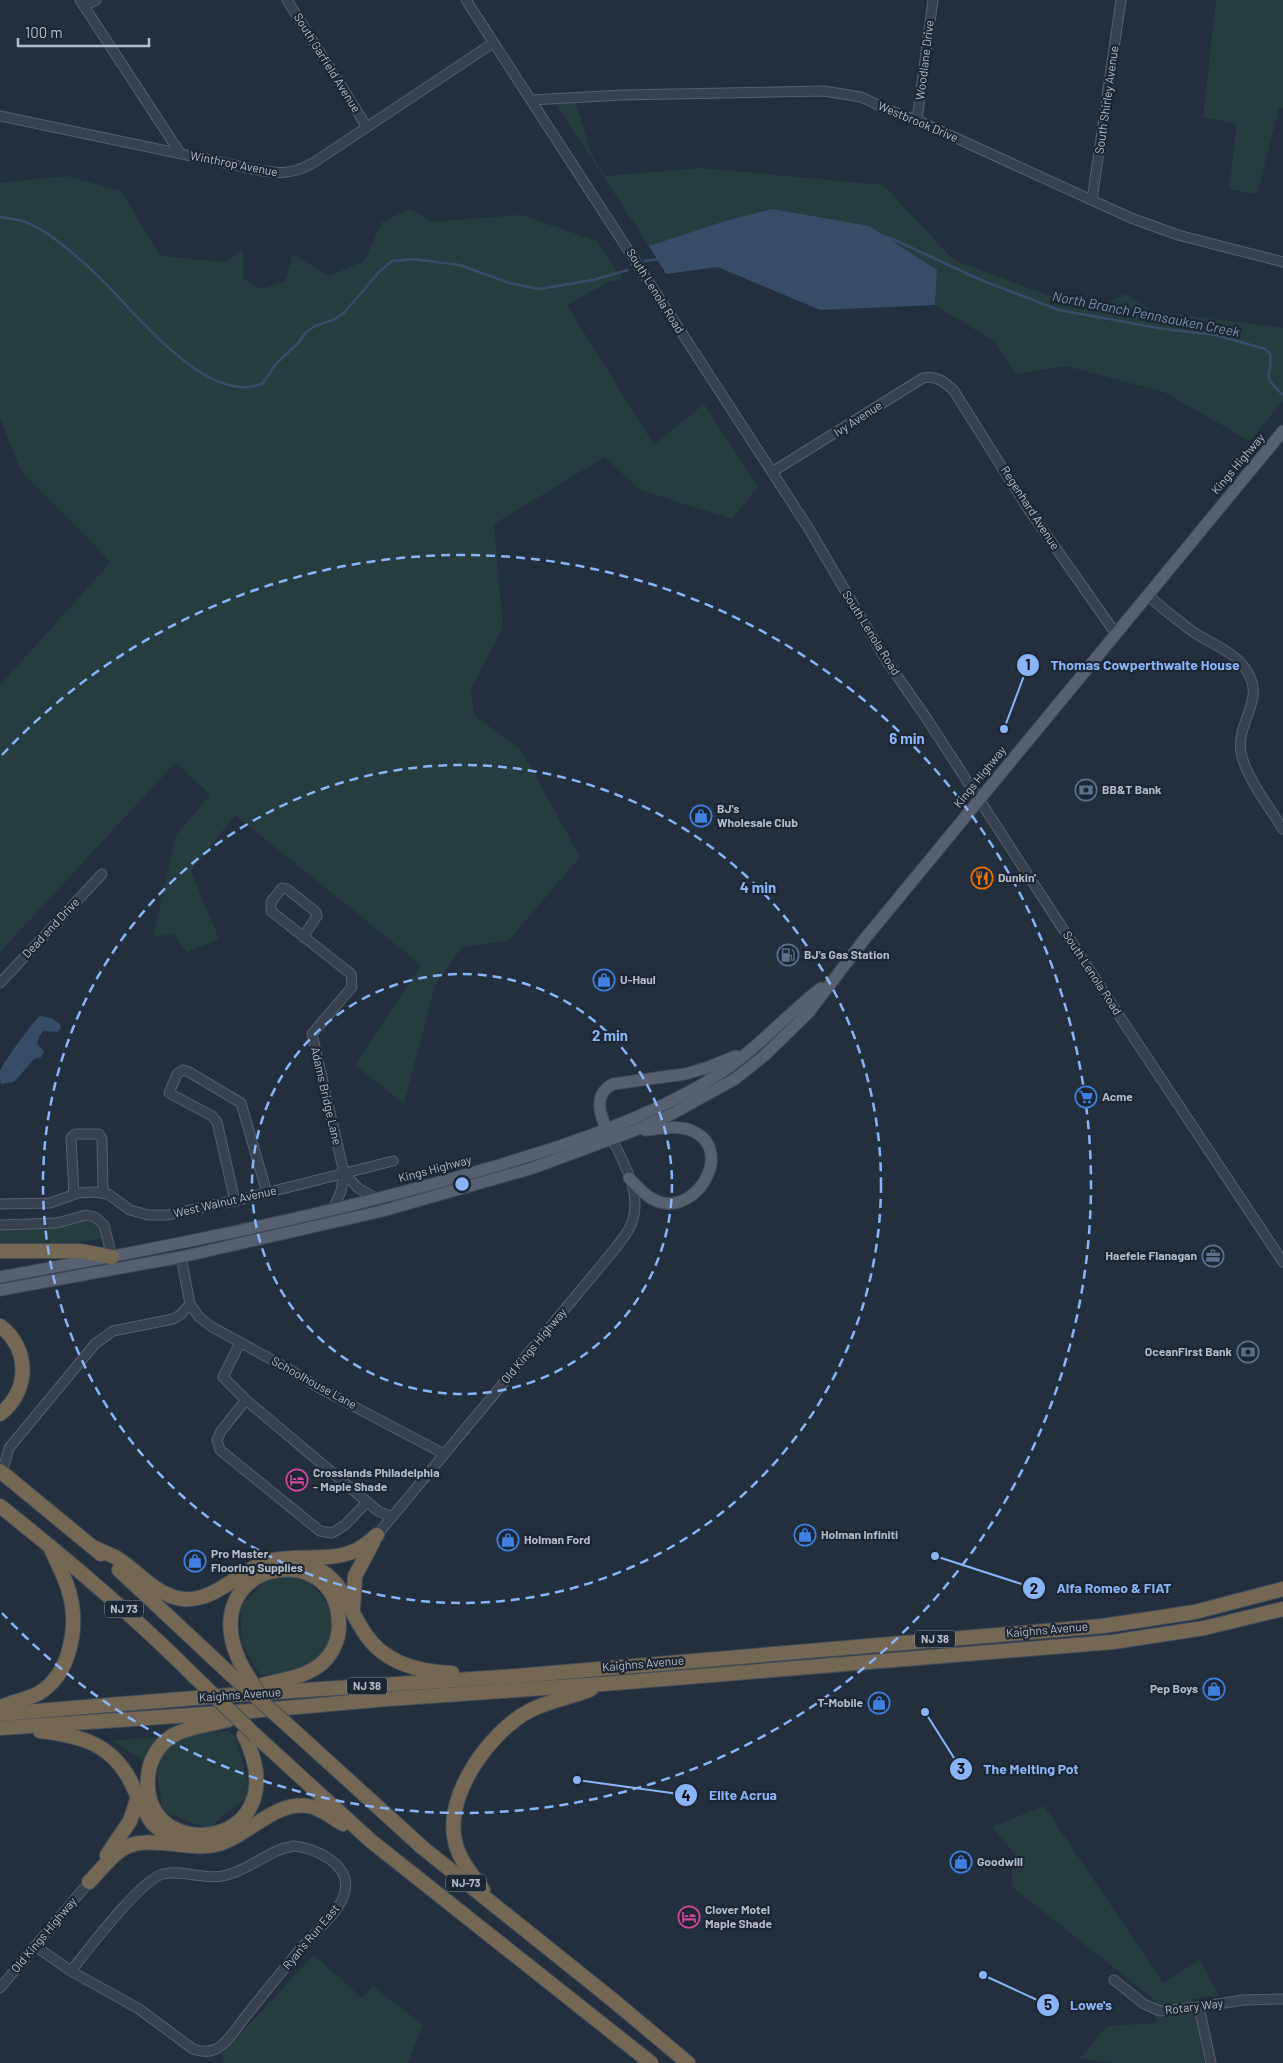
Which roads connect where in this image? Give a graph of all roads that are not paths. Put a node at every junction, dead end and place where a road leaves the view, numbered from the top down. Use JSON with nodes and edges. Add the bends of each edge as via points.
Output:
{"nodes":[{"id":1,"x":96,"y":0,"type":"edge"},
{"id":2,"x":287,"y":0,"type":"edge"},
{"id":3,"x":466,"y":0,"type":"edge"},
{"id":4,"x":933,"y":0,"type":"edge"},
{"id":5,"x":1121,"y":0,"type":"edge"},
{"id":6,"x":82,"y":3,"type":"edge"},
{"id":7,"x":493,"y":43,"type":"junction"},
{"id":8,"x":531,"y":100,"type":"junction"},
{"id":9,"x":0,"y":116,"type":"edge"},
{"id":10,"x":917,"y":120,"type":"junction"},
{"id":11,"x":367,"y":127,"type":"junction"},
{"id":12,"x":180,"y":153,"type":"junction"},
{"id":13,"x":1092,"y":200,"type":"junction"},
{"id":14,"x":1283,"y":262,"type":"edge"},
{"id":15,"x":945,"y":384,"type":"joint"},
{"id":16,"x":1283,"y":431,"type":"edge"},
{"id":17,"x":772,"y":472,"type":"junction"},
{"id":18,"x":1147,"y":595,"type":"junction"},
{"id":19,"x":1116,"y":634,"type":"junction"},
{"id":20,"x":979,"y":800,"type":"junction"},
{"id":21,"x":1280,"y":816,"type":"edge"},
{"id":22,"x":1283,"y":829,"type":"edge"},
{"id":23,"x":102,"y":874,"type":"dead end"},
{"id":24,"x":303,"y":937,"type":"junction"},
{"id":25,"x":832,"y":979,"type":"junction"},
{"id":26,"x":0,"y":982,"type":"edge"},
{"id":27,"x":752,"y":1050,"type":"junction"},
{"id":28,"x":606,"y":1128,"type":"junction"},
{"id":29,"x":633,"y":1132,"type":"junction"},
{"id":30,"x":612,"y":1140,"type":"junction"},
{"id":31,"x":393,"y":1162,"type":"dead end"},
{"id":32,"x":344,"y":1173,"type":"junction"},
{"id":33,"x":630,"y":1178,"type":"junction"},
{"id":34,"x":267,"y":1193,"type":"junction"},
{"id":35,"x":74,"y":1194,"type":"junction"},
{"id":36,"x":103,"y":1194,"type":"junction"},
{"id":37,"x":377,"y":1198,"type":"junction"},
{"id":38,"x":235,"y":1201,"type":"junction"},
{"id":39,"x":0,"y":1204,"type":"edge"},
{"id":40,"x":333,"y":1210,"type":"junction"},
{"id":41,"x":0,"y":1225,"type":"edge"},
{"id":42,"x":0,"y":1250,"type":"edge"},
{"id":43,"x":112,"y":1257,"type":"junction"},
{"id":44,"x":181,"y":1257,"type":"junction"},
{"id":45,"x":1283,"y":1262,"type":"edge"},
{"id":46,"x":0,"y":1277,"type":"edge"},
{"id":47,"x":0,"y":1290,"type":"edge"},
{"id":48,"x":190,"y":1304,"type":"junction"},
{"id":49,"x":0,"y":1326,"type":"edge"},
{"id":50,"x":240,"y":1343,"type":"junction"},
{"id":51,"x":246,"y":1400,"type":"junction"},
{"id":52,"x":0,"y":1414,"type":"edge"},
{"id":53,"x":4,"y":1450,"type":"edge"},
{"id":54,"x":444,"y":1454,"type":"junction"},
{"id":55,"x":1,"y":1472,"type":"edge"},
{"id":56,"x":367,"y":1502,"type":"junction"},
{"id":57,"x":0,"y":1506,"type":"edge"},
{"id":58,"x":392,"y":1517,"type":"junction"},
{"id":59,"x":376,"y":1535,"type":"junction"},
{"id":60,"x":50,"y":1546,"type":"junction"},
{"id":61,"x":95,"y":1548,"type":"junction"},
{"id":62,"x":292,"y":1558,"type":"junction"},
{"id":63,"x":1283,"y":1589,"type":"edge"},
{"id":64,"x":353,"y":1609,"type":"junction"},
{"id":65,"x":1283,"y":1609,"type":"edge"},
{"id":66,"x":502,"y":1677,"type":"junction"},
{"id":67,"x":602,"y":1684,"type":"junction"},
{"id":68,"x":229,"y":1701,"type":"junction"},
{"id":69,"x":263,"y":1702,"type":"junction"},
{"id":70,"x":0,"y":1708,"type":"edge"},
{"id":71,"x":251,"y":1711,"type":"junction"},
{"id":72,"x":0,"y":1714,"type":"edge"},
{"id":73,"x":4,"y":1727,"type":"edge"},
{"id":74,"x":250,"y":1735,"type":"junction"},
{"id":75,"x":138,"y":1797,"type":"junction"},
{"id":76,"x":371,"y":1841,"type":"junction"},
{"id":77,"x":191,"y":1846,"type":"junction"},
{"id":78,"x":88,"y":1882,"type":"junction"},
{"id":79,"x":495,"y":1907,"type":"junction"},
{"id":80,"x":35,"y":1946,"type":"junction"},
{"id":81,"x":71,"y":1970,"type":"junction"},
{"id":82,"x":1114,"y":1980,"type":"dead end"},
{"id":83,"x":0,"y":1988,"type":"edge"},
{"id":84,"x":1283,"y":1999,"type":"edge"},
{"id":85,"x":1199,"y":2008,"type":"junction"},
{"id":86,"x":651,"y":2063,"type":"edge"},
{"id":87,"x":688,"y":2063,"type":"edge"},
{"id":88,"x":1211,"y":2063,"type":"edge"}],
"edges":[{"from":1,"to":6,"type":"street"},
{"from":2,"to":11,"type":"street","name":"South Garfield Avenue"},
{"from":3,"to":7,"type":"street","name":"South Lenola Road"},
{"from":4,"to":10,"type":"street","name":"Woodlane Drive"},
{"from":5,"to":13,"type":"street","name":"South Shirley Avenue"},
{"from":6,"to":12,"type":"street"},
{"from":7,"to":8,"type":"street","name":"South Lenola Road"},
{"from":7,"to":11,"type":"street","name":"Winthrop Avenue"},
{"from":8,"to":10,"type":"street","name":"Westbrook Drive","via":[[824,91],[861,96]]},
{"from":8,"to":17,"type":"street","name":"South Lenola Road"},
{"from":9,"to":12,"type":"street","name":"Winthrop Avenue"},
{"from":10,"to":13,"type":"street","name":"Westbrook Drive"},
{"from":11,"to":12,"type":"street","name":"Winthrop Avenue","via":[[305,168],[288,173],[268,172]]},
{"from":13,"to":14,"type":"street","name":"Westbrook Drive","via":[[1178,235]]},
{"from":15,"to":17,"type":"street","name":"Ivy Avenue","via":[[930,376],[923,378]]},
{"from":15,"to":19,"type":"street","name":"Regenhard Avenue","via":[[954,391],[1027,507]]},
{"from":16,"to":18,"type":"main road","name":"Kings Highway"},
{"from":17,"to":20,"type":"street","name":"South Lenola Road","via":[[886,660]]},
{"from":18,"to":19,"type":"main road","name":"Kings Highway"},
{"from":18,"to":21,"type":"street","via":[[1192,631],[1233,657],[1250,678],[1255,696],[1243,733],[1241,753],[1248,771]]},
{"from":19,"to":20,"type":"main road","name":"Kings Highway"},
{"from":20,"to":25,"type":"main road","name":"Kings Highway"},
{"from":20,"to":45,"type":"street","name":"South Lenola Road"},
{"from":21,"to":22,"type":"street"},
{"from":23,"to":26,"type":"street","name":"Dead end Drive"},
{"from":24,"to":24,"type":"street","name":"Adams Bridge Lane","via":[[271,912],[271,902],[282,888],[316,912],[317,916]]},
{"from":24,"to":32,"type":"street","name":"Adams Bridge Lane","via":[[351,974],[352,987],[312,1034]]},
{"from":25,"to":27,"type":"main road","name":"Kings Highway"},
{"from":25,"to":29,"type":"main road","name":"Kings Highway","via":[[797,1024],[735,1079]]},
{"from":27,"to":28,"type":"main road","name":"Kings Highway","via":[[679,1096]]},
{"from":27,"to":28,"type":"main road","via":[[685,1074],[613,1084],[604,1091],[599,1102],[599,1112]]},
{"from":28,"to":30,"type":"street","name":"Old Kings Highway"},
{"from":28,"to":37,"type":"main road","name":"Kings Highway","via":[[507,1163]]},
{"from":29,"to":30,"type":"main road"},
{"from":29,"to":33,"type":"main road","via":[[669,1128],[691,1130],[705,1142],[712,1162],[701,1186],[690,1196],[675,1202],[654,1200]]},
{"from":30,"to":33,"type":"street","name":"Old Kings Highway"},
{"from":30,"to":44,"type":"main road","via":[[534,1168],[412,1203]]},
{"from":31,"to":32,"type":"street","name":"West Walnut Avenue"},
{"from":32,"to":34,"type":"street","name":"West Walnut Avenue"},
{"from":32,"to":37,"type":"street","via":[[358,1188]]},
{"from":32,"to":40,"type":"street","name":"Adams Bridge Lane"},
{"from":33,"to":54,"type":"street","name":"Old Kings Highway","via":[[635,1206],[626,1234]]},
{"from":34,"to":38,"type":"street","name":"West Walnut Avenue"},
{"from":34,"to":38,"type":"street","via":[[241,1103],[183,1070],[177,1074],[169,1093],[212,1116],[217,1122]]},
{"from":35,"to":36,"type":"street","name":"West Walnut Avenue"},
{"from":35,"to":36,"type":"street","via":[[71,1138],[75,1134],[99,1134],[102,1139]]},
{"from":35,"to":39,"type":"street","name":"West Walnut Avenue","via":[[50,1203]]},
{"from":36,"to":38,"type":"street","name":"West Walnut Avenue","via":[[108,1194],[130,1210],[148,1215],[167,1215]]},
{"from":37,"to":40,"type":"main road","name":"Kings Highway"},
{"from":40,"to":43,"type":"main road","name":"Kings Highway"},
{"from":41,"to":43,"type":"street","via":[[57,1222],[86,1215],[95,1217],[104,1225]]},
{"from":42,"to":43,"type":"highway","via":[[80,1252]]},
{"from":43,"to":46,"type":"main road","name":"Kings Highway"},
{"from":44,"to":47,"type":"main road"},
{"from":44,"to":48,"type":"street"},
{"from":48,"to":50,"type":"street","name":"Schoolhouse Lane","via":[[206,1322]]},
{"from":48,"to":53,"type":"street","via":[[173,1319],[113,1331],[99,1340]]},
{"from":49,"to":52,"type":"highway","via":[[17,1345],[23,1366],[17,1394]]},
{"from":50,"to":51,"type":"street","via":[[222,1377]]},
{"from":50,"to":54,"type":"street","name":"Schoolhouse Lane"},
{"from":51,"to":56,"type":"street"},
{"from":51,"to":56,"type":"street","via":[[221,1431],[218,1440],[220,1450],[320,1531],[332,1533]]},
{"from":53,"to":55,"type":"street"},
{"from":54,"to":58,"type":"street","name":"Old Kings Highway"},
{"from":55,"to":61,"type":"highway","number":"NJ 73"},
{"from":56,"to":58,"type":"street"},
{"from":57,"to":60,"type":"highway","number":"NJ 73"},
{"from":58,"to":59,"type":"street","name":"Old Kings Highway"},
{"from":59,"to":62,"type":"highway","via":[[362,1547],[345,1554]]},
{"from":59,"to":64,"type":"highway","via":[[355,1576]]},
{"from":60,"to":68,"type":"highway","number":"NJ 73","bridge":true,"via":[[194,1676]]},
{"from":60,"to":70,"type":"highway","via":[[71,1601],[73,1624],[67,1657],[46,1689]]},
{"from":61,"to":62,"type":"highway","via":[[115,1557],[163,1593],[183,1599],[211,1594],[263,1563]]},
{"from":61,"to":69,"type":"highway","number":"NJ 73","bridge":true},
{"from":62,"to":64,"type":"highway","via":[[326,1574],[339,1586]]},
{"from":63,"to":66,"type":"highway","name":"Kaighns Avenue","number":"NJ 38","via":[[1219,1608],[1134,1622]]},
{"from":64,"to":66,"type":"highway","via":[[370,1641],[397,1661],[432,1671]]},
{"from":65,"to":67,"type":"highway","name":"Kaighns Avenue","number":"NJ 38","via":[[1204,1628],[1120,1641]]},
{"from":66,"to":68,"type":"highway","name":"Kaighns Avenue","number":"NJ 38"},
{"from":67,"to":71,"type":"highway","name":"Kaighns Avenue","number":"NJ 38"},
{"from":67,"to":79,"type":"highway","via":[[520,1716],[485,1752],[462,1788],[453,1820],[457,1848],[463,1863]]},
{"from":68,"to":69,"type":"highway","bridge":true,"via":[[262,1684],[311,1671],[323,1663],[337,1642],[338,1608],[331,1594],[316,1579],[296,1570],[274,1570],[252,1580],[234,1604],[230,1625],[234,1649],[244,1670],[256,1687]]},
{"from":68,"to":72,"type":"highway","name":"Kaighns Avenue","number":"NJ 38"},
{"from":68,"to":74,"type":"highway","bridge":true},
{"from":69,"to":79,"type":"highway","number":"NJ-73","bridge":true,"via":[[381,1811]]},
{"from":71,"to":73,"type":"highway","name":"Kaighns Avenue","number":"NJ 38"},
{"from":71,"to":74,"type":"highway","via":[[178,1733],[159,1748],[151,1761],[147,1782],[152,1804],[165,1821],[184,1833],[200,1836],[222,1832],[241,1820],[250,1808],[256,1786]]},
{"from":73,"to":75,"type":"highway","via":[[69,1735],[97,1745],[122,1767]]},
{"from":74,"to":76,"type":"highway","number":"NJ-73"},
{"from":75,"to":77,"type":"highway","via":[[147,1817],[160,1830]]},
{"from":75,"to":78,"type":"highway","via":[[127,1827]]},
{"from":76,"to":77,"type":"highway","via":[[321,1811],[299,1806],[279,1810],[222,1843]]},
{"from":76,"to":86,"type":"highway","number":"NJ-73"},
{"from":77,"to":78,"type":"highway","via":[[132,1845],[121,1850]]},
{"from":78,"to":80,"type":"street","name":"Old Kings Highway"},
{"from":79,"to":87,"type":"highway","number":"NJ-73"},
{"from":80,"to":81,"type":"street","name":"Ryan's Run East"},
{"from":80,"to":83,"type":"street","name":"Old Kings Highway"},
{"from":81,"to":81,"type":"street","name":"Ryan's Run East","via":[[139,2009],[193,2048],[209,2052],[232,2034],[336,1907],[345,1893],[344,1878],[328,1858],[312,1849],[293,1846],[221,1877],[161,1874],[131,1898]]},
{"from":82,"to":85,"type":"street","name":"Rotary Way","via":[[1144,2004],[1160,2011]]},
{"from":84,"to":85,"type":"street","name":"Rotary Way","via":[[1243,2000]]},
{"from":85,"to":88,"type":"street"}]}
